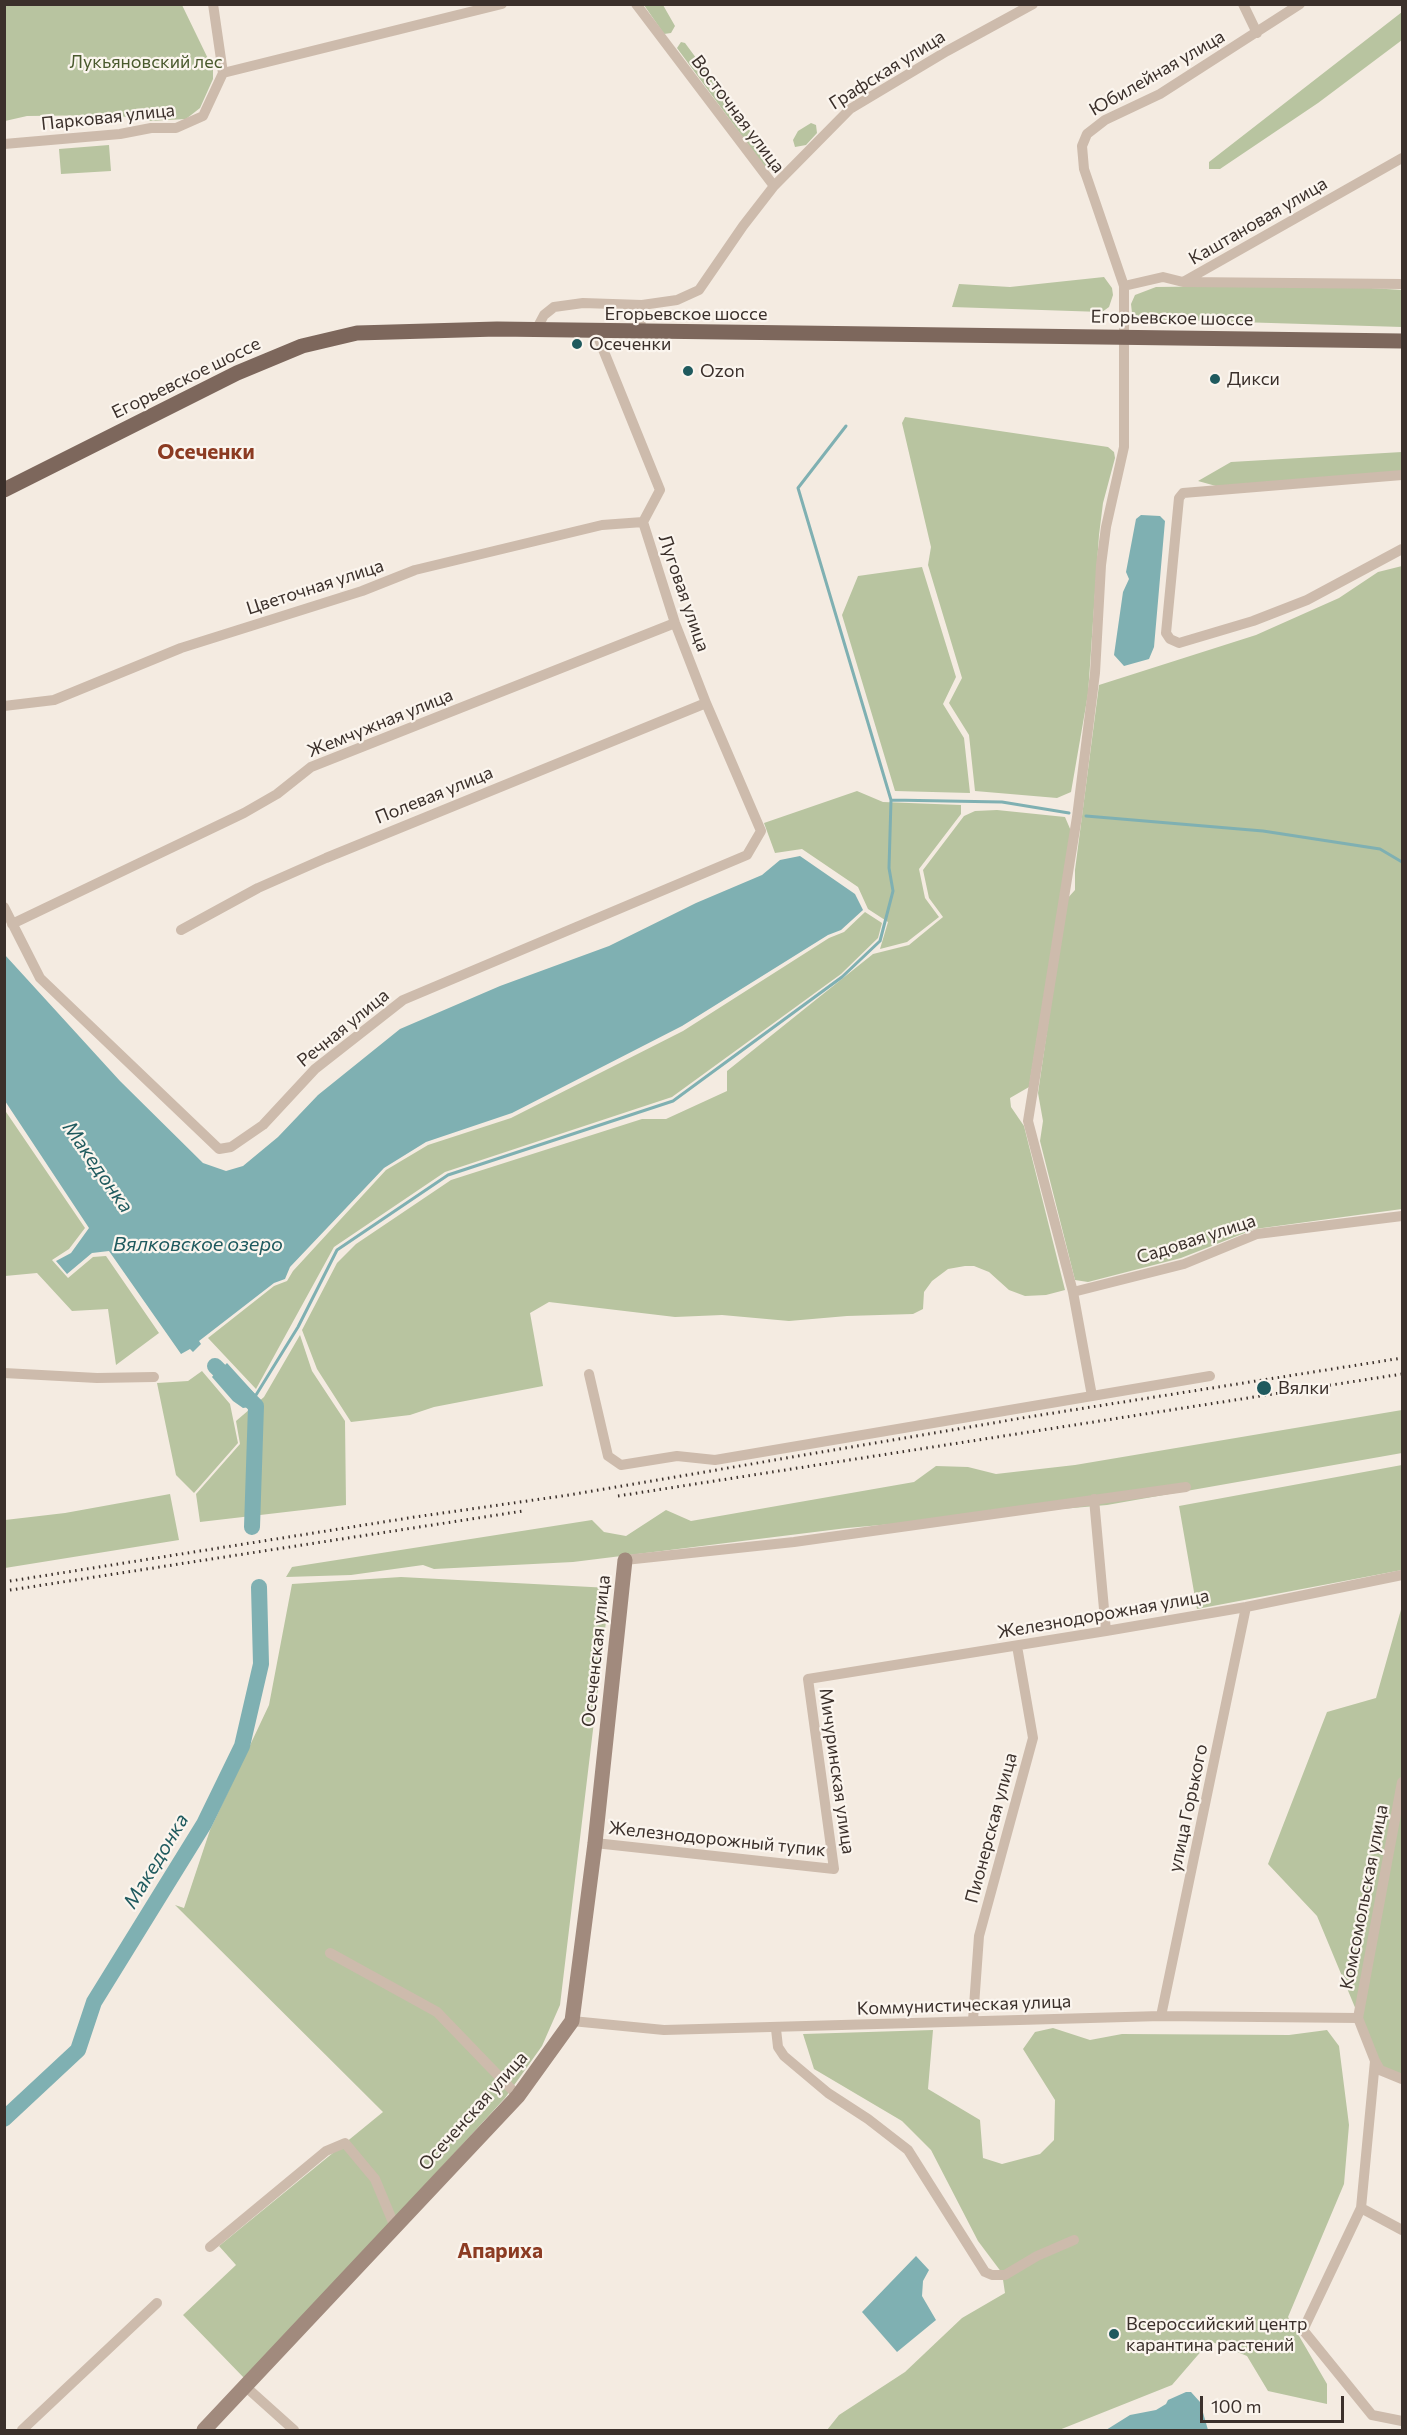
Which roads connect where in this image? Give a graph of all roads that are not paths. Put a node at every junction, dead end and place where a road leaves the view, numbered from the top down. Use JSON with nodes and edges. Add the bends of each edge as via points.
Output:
{"nodes":[{"id":1,"x":213,"y":4,"type":"edge"},
{"id":2,"x":502,"y":4,"type":"edge"},
{"id":3,"x":636,"y":4,"type":"edge"},
{"id":4,"x":1034,"y":4,"type":"edge"},
{"id":5,"x":1243,"y":4,"type":"edge"},
{"id":6,"x":1300,"y":4,"type":"edge"},
{"id":7,"x":1257,"y":33,"type":"junction"},
{"id":8,"x":223,"y":73,"type":"junction"},
{"id":9,"x":4,"y":144,"type":"edge"},
{"id":10,"x":1402,"y":158,"type":"edge"},
{"id":11,"x":774,"y":186,"type":"junction"},
{"id":12,"x":1183,"y":282,"type":"junction"},
{"id":13,"x":1402,"y":284,"type":"edge"},
{"id":14,"x":1124,"y":286,"type":"junction"},
{"id":15,"x":642,"y":304,"type":"junction"},
{"id":16,"x":536,"y":330,"type":"junction"},
{"id":17,"x":596,"y":332,"type":"junction"},
{"id":18,"x":640,"y":332,"type":"junction"},
{"id":19,"x":1126,"y":337,"type":"junction"},
{"id":20,"x":1402,"y":341,"type":"edge"},
{"id":21,"x":1402,"y":475,"type":"edge"},
{"id":22,"x":4,"y":490,"type":"edge"},
{"id":23,"x":643,"y":522,"type":"junction"},
{"id":24,"x":1402,"y":549,"type":"edge"},
{"id":25,"x":675,"y":623,"type":"junction"},
{"id":26,"x":706,"y":703,"type":"junction"},
{"id":27,"x":4,"y":706,"type":"edge"},
{"id":28,"x":761,"y":831,"type":"joint"},
{"id":29,"x":4,"y":907,"type":"edge"},
{"id":30,"x":12,"y":924,"type":"junction"},
{"id":31,"x":181,"y":930,"type":"dead end"},
{"id":32,"x":1402,"y":1216,"type":"edge"},
{"id":33,"x":1073,"y":1292,"type":"junction"},
{"id":34,"x":4,"y":1373,"type":"edge"},
{"id":35,"x":590,"y":1374,"type":"dead end"},
{"id":36,"x":1210,"y":1376,"type":"dead end"},
{"id":37,"x":153,"y":1377,"type":"dead end"},
{"id":38,"x":1092,"y":1396,"type":"junction"},
{"id":39,"x":1186,"y":1487,"type":"dead end"},
{"id":40,"x":1094,"y":1499,"type":"junction"},
{"id":41,"x":625,"y":1560,"type":"joint"},
{"id":42,"x":1402,"y":1575,"type":"edge"},
{"id":43,"x":1246,"y":1607,"type":"junction"},
{"id":44,"x":1106,"y":1631,"type":"junction"},
{"id":45,"x":1017,"y":1646,"type":"junction"},
{"id":46,"x":808,"y":1678,"type":"joint"},
{"id":47,"x":1402,"y":1782,"type":"edge"},
{"id":48,"x":595,"y":1843,"type":"junction"},
{"id":49,"x":834,"y":1869,"type":"joint"},
{"id":50,"x":330,"y":1953,"type":"dead end"},
{"id":51,"x":1161,"y":2016,"type":"junction"},
{"id":52,"x":1358,"y":2018,"type":"junction"},
{"id":53,"x":973,"y":2020,"type":"junction"},
{"id":54,"x":572,"y":2021,"type":"junction"},
{"id":55,"x":776,"y":2029,"type":"junction"},
{"id":56,"x":1375,"y":2061,"type":"junction"},
{"id":57,"x":1402,"y":2079,"type":"edge"},
{"id":58,"x":518,"y":2096,"type":"junction"},
{"id":59,"x":1361,"y":2208,"type":"junction"},
{"id":60,"x":395,"y":2227,"type":"junction"},
{"id":61,"x":1402,"y":2230,"type":"edge"},
{"id":62,"x":1074,"y":2240,"type":"dead end"},
{"id":63,"x":210,"y":2247,"type":"dead end"},
{"id":64,"x":157,"y":2303,"type":"dead end"},
{"id":65,"x":246,"y":2387,"type":"junction"},
{"id":66,"x":1402,"y":2421,"type":"edge"},
{"id":67,"x":26,"y":2429,"type":"edge"},
{"id":68,"x":204,"y":2430,"type":"edge"},
{"id":69,"x":294,"y":2430,"type":"edge"}],
"edges":[{"from":1,"to":8,"type":"street"},
{"from":2,"to":8,"type":"street"},
{"from":3,"to":11,"type":"street","name":"Восточная улица"},
{"from":4,"to":11,"type":"street","name":"Графская улица","via":[[850,109]]},
{"from":5,"to":7,"type":"street"},
{"from":6,"to":7,"type":"street","name":"Юбилейная улица"},
{"from":7,"to":14,"type":"street","name":"Юбилейная улица","via":[[1087,134],[1082,146],[1084,169]]},
{"from":8,"to":9,"type":"street","name":"Парковая улица","via":[[208,110],[187,125]]},
{"from":10,"to":12,"type":"street","name":"Каштановая улица"},
{"from":11,"to":15,"type":"street","name":"Восточная улица","via":[[699,290],[677,300]]},
{"from":12,"to":13,"type":"street"},
{"from":12,"to":14,"type":"street","name":"Каштановая улица","via":[[1163,277]]},
{"from":14,"to":19,"type":"street","name":"Юбилейная улица"},
{"from":15,"to":16,"type":"street","name":"Восточная улица","via":[[582,303],[554,307]]},
{"from":15,"to":18,"type":"street"},
{"from":16,"to":17,"type":"main road","name":"Егорьевское шоссе"},
{"from":16,"to":22,"type":"main road","name":"Егорьевское шоссе","via":[[357,333],[302,346],[237,373]]},
{"from":17,"to":18,"type":"main road","name":"Егорьевское шоссе"},
{"from":17,"to":23,"type":"street","name":"Луговая улица","via":[[660,490]]},
{"from":18,"to":19,"type":"main road","name":"Егорьевское шоссе"},
{"from":19,"to":20,"type":"main road","name":"Егорьевское шоссе"},
{"from":19,"to":33,"type":"street","name":"Юбилейная улица","via":[[1124,447],[1106,527],[1095,673],[1077,817],[1028,1121]]},
{"from":21,"to":24,"type":"street","via":[[1183,493],[1179,498],[1166,633],[1179,643],[1253,621],[1306,600]]},
{"from":23,"to":25,"type":"street","name":"Луговая улица"},
{"from":23,"to":27,"type":"street","name":"Цветочная улица","via":[[602,525],[415,570],[362,591],[181,648],[54,700]]},
{"from":25,"to":26,"type":"street","name":"Луговая улица"},
{"from":25,"to":30,"type":"street","name":"Жемчужная улица","via":[[311,767],[277,794],[244,813]]},
{"from":26,"to":28,"type":"street","name":"Луговая улица"},
{"from":26,"to":31,"type":"street","name":"Полевая улица","via":[[326,858],[258,888]]},
{"from":28,"to":30,"type":"street","name":"Речная улица","via":[[747,855],[403,1000],[315,1069],[263,1125],[231,1147],[219,1149],[40,978]]},
{"from":29,"to":30,"type":"street","name":"Речная улица"},
{"from":32,"to":33,"type":"street","name":"Садовая улица","via":[[1257,1234],[1184,1264]]},
{"from":33,"to":38,"type":"street","name":"Юбилейная улица"},
{"from":34,"to":37,"type":"street"},
{"from":35,"to":38,"type":"street","via":[[608,1456],[621,1465],[677,1456],[715,1460]]},
{"from":36,"to":38,"type":"street"},
{"from":39,"to":40,"type":"street"},
{"from":40,"to":41,"type":"street","via":[[794,1542]]},
{"from":40,"to":44,"type":"street"},
{"from":41,"to":48,"type":"street","name":"Осеченская улица"},
{"from":42,"to":43,"type":"street","name":"Железнодорожная улица"},
{"from":43,"to":44,"type":"street","name":"Железнодорожная улица"},
{"from":43,"to":51,"type":"street","name":"улица Горького"},
{"from":44,"to":45,"type":"street","name":"Железнодорожная улица"},
{"from":45,"to":46,"type":"street","name":"Железнодорожная улица"},
{"from":45,"to":53,"type":"street","name":"Пионерская улица","via":[[1033,1738],[979,1936]]},
{"from":46,"to":49,"type":"street","name":"Мичуринская улица"},
{"from":47,"to":52,"type":"street","name":"Комсомольская улица"},
{"from":48,"to":49,"type":"street","name":"Железнодорожный тупик"},
{"from":48,"to":54,"type":"street","name":"Осеченская улица"},
{"from":50,"to":58,"type":"street","via":[[437,2012]]},
{"from":51,"to":52,"type":"street","name":"Коммунистическая улица"},
{"from":51,"to":53,"type":"street","name":"Коммунистическая улица"},
{"from":52,"to":56,"type":"street"},
{"from":53,"to":55,"type":"street","name":"Коммунистическая улица"},
{"from":54,"to":55,"type":"street","name":"Коммунистическая улица","via":[[664,2031]]},
{"from":54,"to":58,"type":"street","name":"Осеченская улица"},
{"from":55,"to":62,"type":"street","via":[[778,2047],[784,2056],[908,2150],[985,2272],[1005,2274]]},
{"from":56,"to":57,"type":"street","via":[[1380,2070]]},
{"from":56,"to":59,"type":"street"},
{"from":58,"to":60,"type":"street","name":"Осеченская улица"},
{"from":59,"to":61,"type":"street"},
{"from":59,"to":66,"type":"street","via":[[1303,2330],[1372,2415]]},
{"from":60,"to":63,"type":"street","via":[[375,2179],[345,2143],[326,2151]]},
{"from":60,"to":65,"type":"street","name":"Осеченская улица"},
{"from":64,"to":67,"type":"street"},
{"from":65,"to":68,"type":"street","name":"Осеченская улица"},
{"from":65,"to":69,"type":"street"}]}
